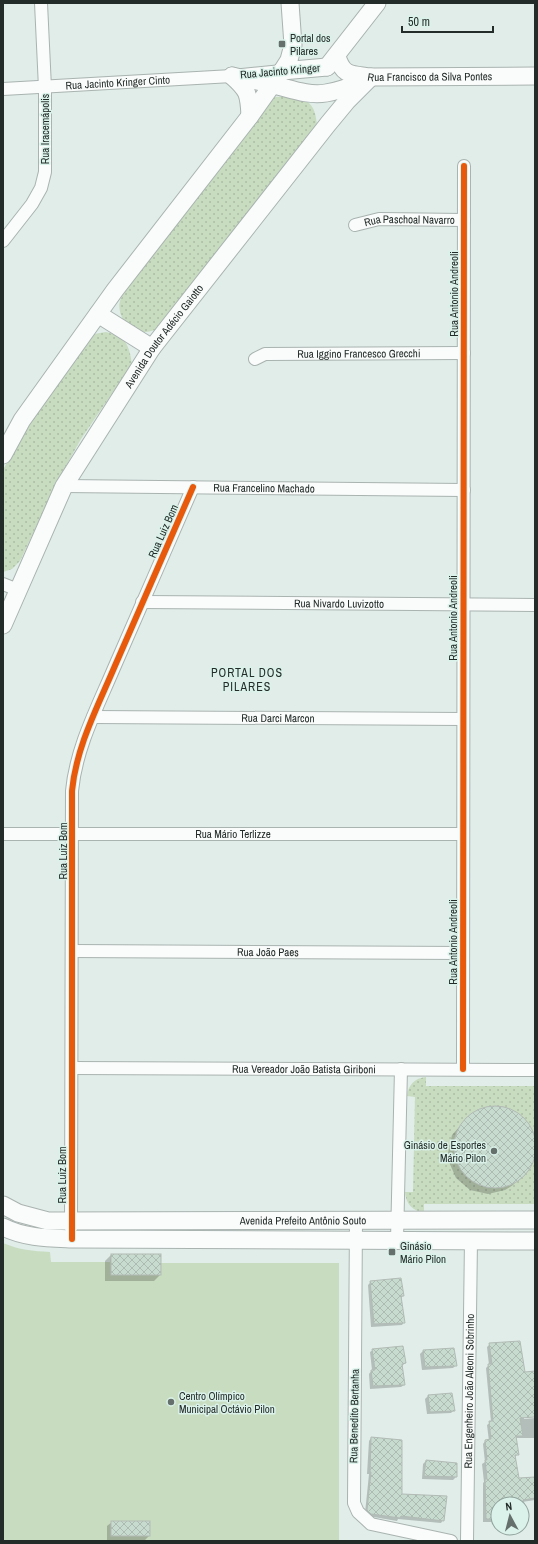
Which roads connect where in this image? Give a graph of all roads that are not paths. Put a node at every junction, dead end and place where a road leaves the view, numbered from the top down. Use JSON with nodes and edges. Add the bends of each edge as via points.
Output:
{"nodes":[{"id":1,"x":41,"y":3,"type":"edge"},
{"id":2,"x":290,"y":3,"type":"edge"},
{"id":3,"x":377,"y":3,"type":"edge"},
{"id":4,"x":332,"y":62,"type":"junction"},
{"id":5,"x":232,"y":76,"type":"junction"},
{"id":6,"x":535,"y":76,"type":"edge"},
{"id":7,"x":371,"y":77,"type":"junction"},
{"id":8,"x":277,"y":78,"type":"junction"},
{"id":9,"x":45,"y":88,"type":"junction"},
{"id":10,"x":3,"y":89,"type":"edge"},
{"id":11,"x":337,"y":91,"type":"junction"},
{"id":12,"x":250,"y":116,"type":"junction"},
{"id":13,"x":328,"y":124,"type":"junction"},
{"id":14,"x":464,"y":166,"type":"dead end"},
{"id":15,"x":464,"y":220,"type":"junction"},
{"id":16,"x":355,"y":225,"type":"dead end"},
{"id":17,"x":3,"y":241,"type":"edge"},
{"id":18,"x":98,"y":314,"type":"junction"},
{"id":19,"x":152,"y":348,"type":"junction"},
{"id":20,"x":464,"y":353,"type":"junction"},
{"id":21,"x":255,"y":359,"type":"dead end"},
{"id":22,"x":3,"y":455,"type":"edge"},
{"id":23,"x":64,"y":486,"type":"junction"},
{"id":24,"x":193,"y":487,"type":"junction"},
{"id":25,"x":464,"y":490,"type":"junction"},
{"id":26,"x":10,"y":587,"type":"edge"},
{"id":27,"x":142,"y":602,"type":"junction"},
{"id":28,"x":463,"y":604,"type":"junction"},
{"id":29,"x":535,"y":605,"type":"edge"},
{"id":30,"x":3,"y":625,"type":"edge"},
{"id":31,"x":93,"y":717,"type":"junction"},
{"id":32,"x":463,"y":719,"type":"junction"},
{"id":33,"x":3,"y":834,"type":"edge"},
{"id":34,"x":73,"y":834,"type":"junction"},
{"id":35,"x":463,"y":834,"type":"junction"},
{"id":36,"x":72,"y":951,"type":"junction"},
{"id":37,"x":463,"y":953,"type":"junction"},
{"id":38,"x":72,"y":1068,"type":"junction"},
{"id":39,"x":401,"y":1069,"type":"junction"},
{"id":40,"x":462,"y":1069,"type":"junction"},
{"id":41,"x":535,"y":1070,"type":"edge"},
{"id":42,"x":3,"y":1206,"type":"edge"},
{"id":43,"x":356,"y":1220,"type":"junction"},
{"id":44,"x":398,"y":1220,"type":"junction"},
{"id":45,"x":535,"y":1220,"type":"edge"},
{"id":46,"x":71,"y":1221,"type":"junction"},
{"id":47,"x":3,"y":1227,"type":"edge"},
{"id":48,"x":72,"y":1239,"type":"junction"},
{"id":49,"x":356,"y":1240,"type":"junction"},
{"id":50,"x":397,"y":1240,"type":"junction"},
{"id":51,"x":471,"y":1240,"type":"junction"},
{"id":52,"x":535,"y":1241,"type":"edge"},
{"id":53,"x":451,"y":1541,"type":"edge"},
{"id":54,"x":467,"y":1541,"type":"edge"}],
"edges":[{"from":1,"to":9,"type":"street","name":"Rua Iracemápolis"},
{"from":2,"to":8,"type":"street","via":[[293,45],[289,60]]},
{"from":3,"to":4,"type":"street"},
{"from":4,"to":7,"type":"street","name":"Rua Francisco da Silva Pontes","via":[[344,71]]},
{"from":4,"to":8,"type":"street","name":"Rua Jacinto Kringer"},
{"from":4,"to":11,"type":"street"},
{"from":5,"to":8,"type":"street","name":"Rua Jacinto Kringer"},
{"from":5,"to":9,"type":"street","name":"Rua Jacinto Kringer Cinto"},
{"from":5,"to":12,"type":"street","via":[[244,86],[250,103]]},
{"from":6,"to":7,"type":"street","name":"Rua Francisco da Silva Pontes"},
{"from":7,"to":11,"type":"street"},
{"from":7,"to":13,"type":"street","name":"Avenida Doutor Adécio Gaiotto"},
{"from":8,"to":11,"type":"street","via":[[292,90],[314,94]]},
{"from":8,"to":12,"type":"street"},
{"from":9,"to":10,"type":"street","name":"Rua Jacinto Kringer Cinto"},
{"from":9,"to":17,"type":"street","name":"Rua Iracemápolis","via":[[45,172],[42,188]]},
{"from":11,"to":13,"type":"street"},
{"from":12,"to":18,"type":"street"},
{"from":13,"to":19,"type":"street","name":"Avenida Doutor Adécio Gaiotto"},
{"from":14,"to":15,"type":"street","name":"Rua Antonio Andreoli"},
{"from":15,"to":16,"type":"street","name":"Rua Paschoal Navarro","via":[[380,219]]},
{"from":15,"to":20,"type":"street","name":"Rua Antonio Andreoli"},
{"from":18,"to":19,"type":"street"},
{"from":18,"to":22,"type":"street","via":[[22,420]]},
{"from":19,"to":23,"type":"street","name":"Avenida Doutor Adécio Gaiotto"},
{"from":20,"to":21,"type":"street","name":"Rua Iggino Francesco Grecchi","via":[[265,354]]},
{"from":20,"to":25,"type":"street","name":"Rua Antonio Andreoli"},
{"from":23,"to":24,"type":"street","name":"Rua Francelino Machado"},
{"from":23,"to":26,"type":"street","name":"Avenida Doutor Adécio Gaiotto"},
{"from":24,"to":25,"type":"street","name":"Rua Francelino Machado"},
{"from":24,"to":27,"type":"street","name":"Rua Luiz Bom"},
{"from":25,"to":28,"type":"street","name":"Rua Antonio Andreoli"},
{"from":26,"to":30,"type":"street","name":"Avenida Doutor Adécio Gaiotto"},
{"from":27,"to":28,"type":"street","name":"Rua Nivardo Luvizotto"},
{"from":27,"to":31,"type":"street","name":"Rua Luiz Bom"},
{"from":28,"to":29,"type":"street","name":"Rua Nivardo Luvizotto"},
{"from":28,"to":32,"type":"street","name":"Rua Antonio Andreoli"},
{"from":31,"to":32,"type":"street","name":"Rua Darci Marcon"},
{"from":31,"to":34,"type":"street","name":"Rua Luiz Bom","via":[[74,772]]},
{"from":32,"to":35,"type":"street","name":"Rua Antonio Andreoli"},
{"from":33,"to":34,"type":"street","name":"Rua Mário Terlizze"},
{"from":34,"to":35,"type":"street","name":"Rua Mário Terlizze"},
{"from":34,"to":36,"type":"street","name":"Rua Luiz Bom"},
{"from":35,"to":37,"type":"street","name":"Rua Antonio Andreoli"},
{"from":36,"to":37,"type":"street","name":"Rua João Paes"},
{"from":36,"to":38,"type":"street","name":"Rua Luiz Bom"},
{"from":37,"to":40,"type":"street","name":"Rua Antonio Andreoli"},
{"from":38,"to":39,"type":"street","name":"Rua Vereador João Batista Giriboni"},
{"from":38,"to":46,"type":"street","name":"Rua Luiz Bom"},
{"from":39,"to":40,"type":"street","name":"Rua Vereador João Batista Giriboni"},
{"from":39,"to":44,"type":"street"},
{"from":40,"to":41,"type":"street","name":"Rua Vereador João Batista Giriboni"},
{"from":42,"to":46,"type":"street","via":[[38,1219]]},
{"from":43,"to":44,"type":"street","name":"Avenida Prefeito Antônio Souto"},
{"from":43,"to":46,"type":"street","name":"Avenida Prefeito Antônio Souto"},
{"from":43,"to":49,"type":"street","name":"Rua Benedito Bertanha"},
{"from":44,"to":45,"type":"street","name":"Avenida Prefeito Antônio Souto"},
{"from":44,"to":50,"type":"street"},
{"from":46,"to":48,"type":"street","name":"Rua Luiz Bom"},
{"from":47,"to":48,"type":"street","via":[[40,1238]]},
{"from":48,"to":49,"type":"street","name":"Avenida Prefeito Antônio Souto"},
{"from":49,"to":50,"type":"street","name":"Avenida Prefeito Antônio Souto"},
{"from":49,"to":53,"type":"street","name":"Rua Benedito Bertanha","via":[[354,1503],[358,1512],[371,1524]]},
{"from":50,"to":51,"type":"street","name":"Avenida Prefeito Antônio Souto"},
{"from":51,"to":52,"type":"street","name":"Avenida Prefeito Antônio Souto"},
{"from":51,"to":54,"type":"street","name":"Rua Engenheiro João Aleoni Sobrinho"}]}
